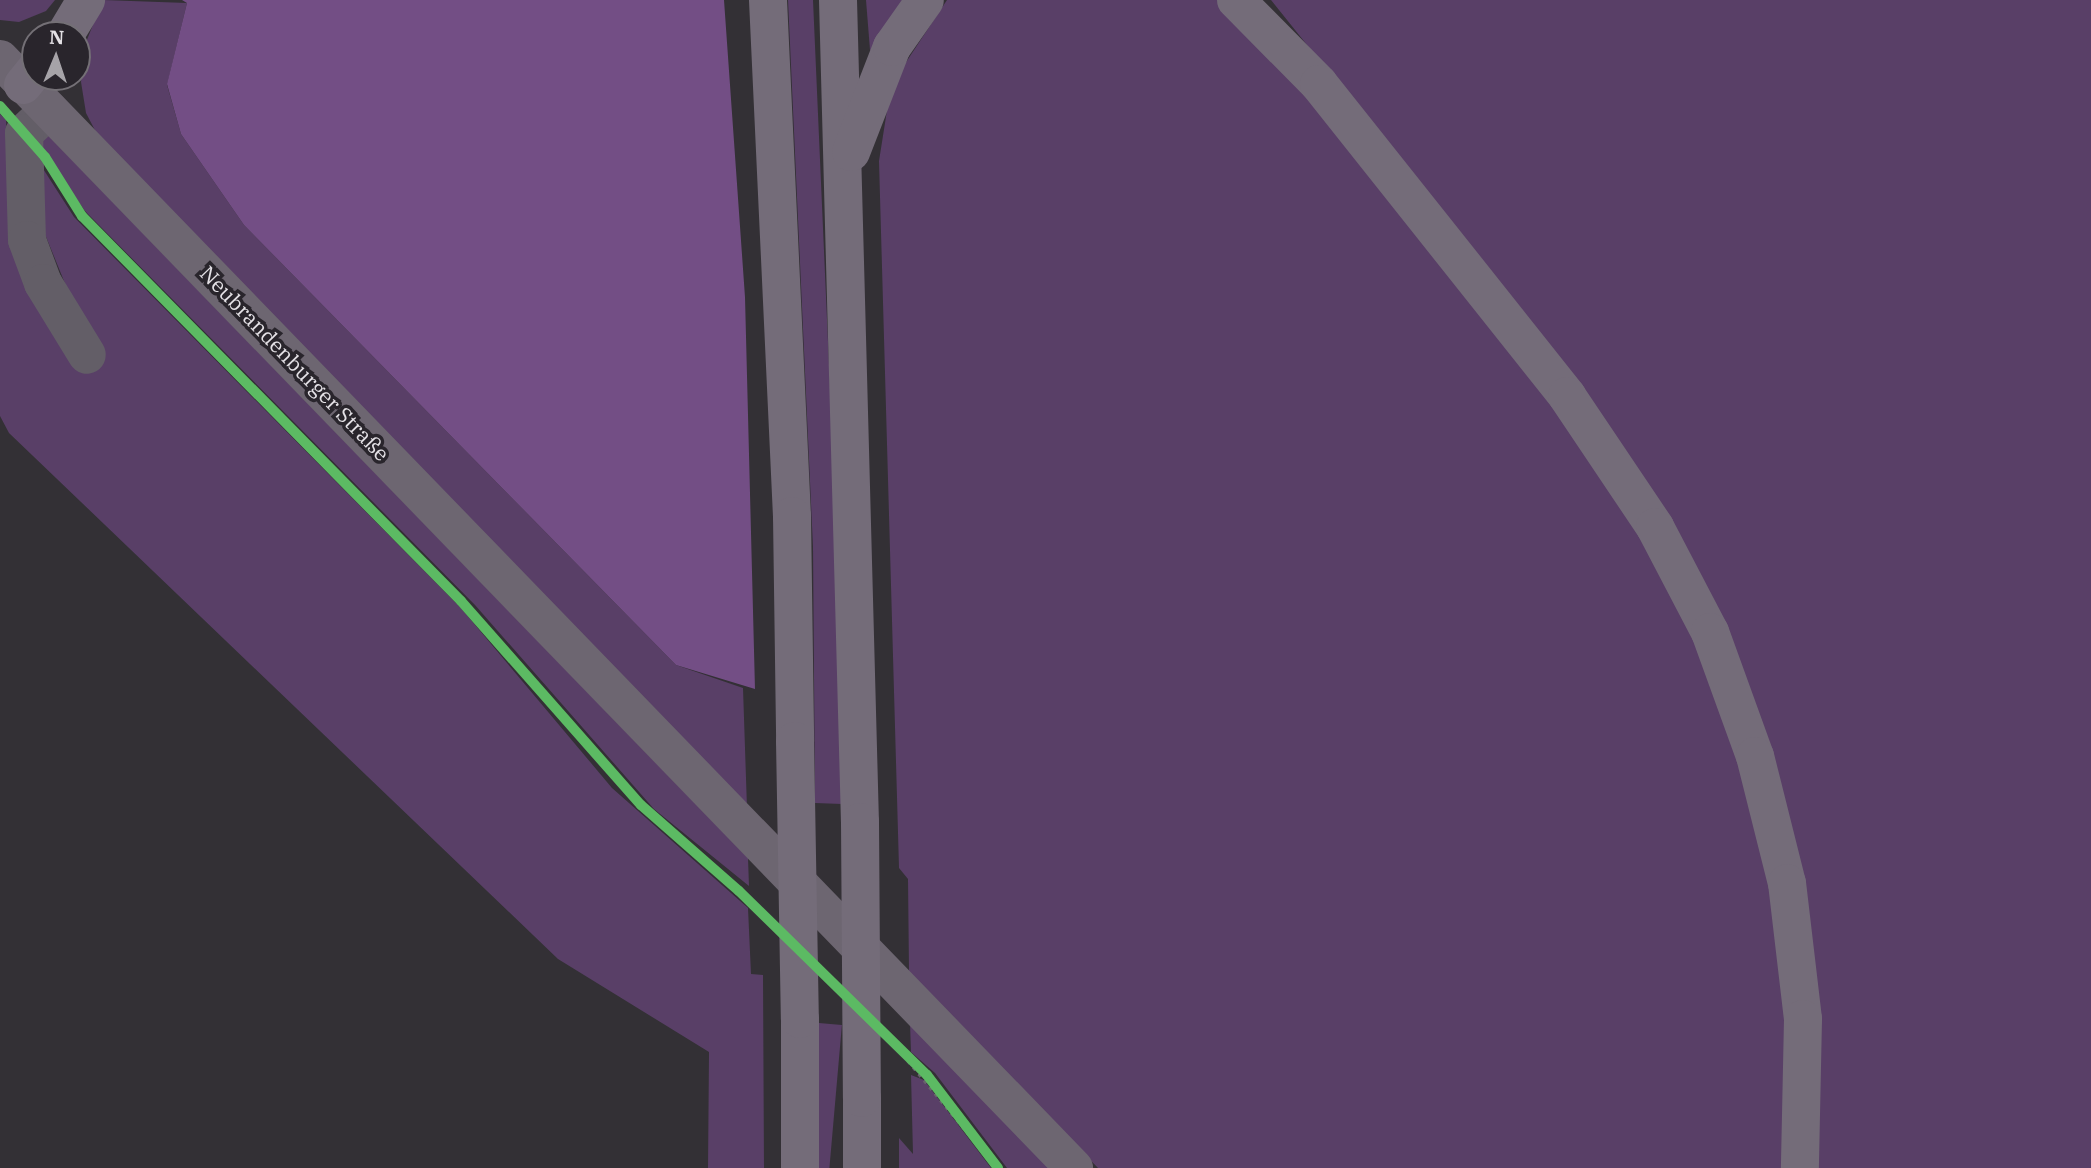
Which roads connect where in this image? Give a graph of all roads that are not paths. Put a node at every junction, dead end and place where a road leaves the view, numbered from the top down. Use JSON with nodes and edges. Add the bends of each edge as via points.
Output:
{"nodes":[{"id":1,"x":86,"y":0,"type":"edge"},
{"id":2,"x":768,"y":0,"type":"edge"},
{"id":3,"x":838,"y":0,"type":"edge"},
{"id":4,"x":925,"y":0,"type":"edge"},
{"id":5,"x":1236,"y":0,"type":"edge"},
{"id":6,"x":1259,"y":0,"type":"edge"},
{"id":7,"x":73,"y":21,"type":"edge"},
{"id":8,"x":1319,"y":84,"type":"junction"},
{"id":9,"x":26,"y":92,"type":"edge"},
{"id":10,"x":846,"y":167,"type":"junction"},
{"id":11,"x":87,"y":355,"type":"dead end"},
{"id":12,"x":800,"y":1168,"type":"edge"},
{"id":13,"x":862,"y":1168,"type":"edge"},
{"id":14,"x":1074,"y":1168,"type":"edge"},
{"id":15,"x":1800,"y":1168,"type":"edge"}],
"edges":[{"from":1,"to":7,"type":"highway"},
{"from":2,"to":12,"type":"highway","bridge":true,"via":[[792,516]]},
{"from":3,"to":10,"type":"highway"},
{"from":4,"to":10,"type":"highway","via":[[892,47]]},
{"from":5,"to":8,"type":"highway"},
{"from":6,"to":8,"type":"highway"},
{"from":8,"to":15,"type":"highway","via":[[1567,396],[1655,527],[1710,632],[1755,756],[1787,883],[1803,1019]]},
{"from":9,"to":11,"type":"lane","via":[[27,240],[43,283]]},
{"from":9,"to":14,"type":"main road","name":"Neubrandenburger Straße"},
{"from":10,"to":13,"type":"highway","bridge":true,"via":[[860,822]]}]}
